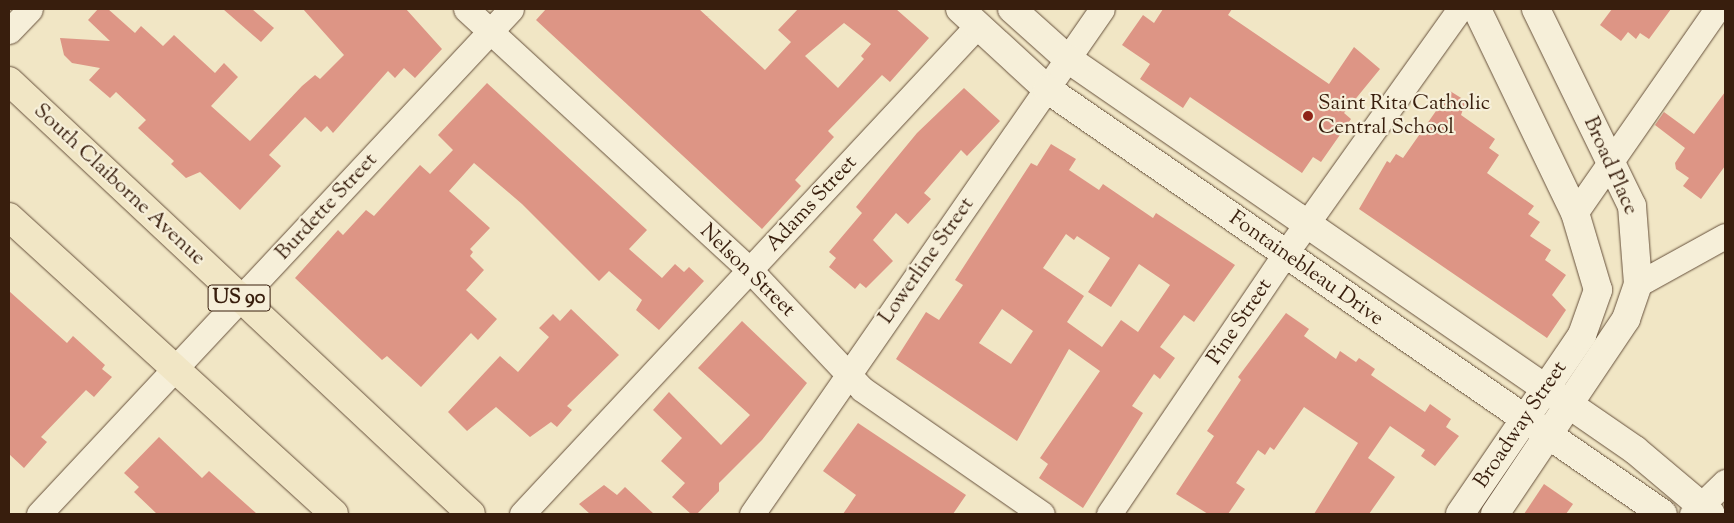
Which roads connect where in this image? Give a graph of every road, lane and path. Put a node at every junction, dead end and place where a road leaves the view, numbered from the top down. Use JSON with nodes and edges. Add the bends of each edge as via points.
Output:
{"nodes":[{"id":1,"x":30,"y":9,"type":"edge"},
{"id":2,"x":466,"y":9,"type":"edge"},
{"id":3,"x":511,"y":9,"type":"edge"},
{"id":4,"x":1012,"y":9,"type":"edge"},
{"id":5,"x":1102,"y":9,"type":"edge"},
{"id":6,"x":1460,"y":9,"type":"edge"},
{"id":7,"x":1477,"y":9,"type":"edge"},
{"id":8,"x":1536,"y":9,"type":"edge"},
{"id":9,"x":1717,"y":9,"type":"edge"},
{"id":10,"x":969,"y":17,"type":"edge"},
{"id":11,"x":9,"y":31,"type":"edge"},
{"id":12,"x":490,"y":31,"type":"junction"},
{"id":13,"x":1068,"y":59,"type":"junction"},
{"id":14,"x":9,"y":81,"type":"edge"},
{"id":15,"x":1047,"y":89,"type":"junction"},
{"id":16,"x":1609,"y":160,"type":"junction"},
{"id":17,"x":1575,"y":213,"type":"junction"},
{"id":18,"x":9,"y":217,"type":"edge"},
{"id":19,"x":1305,"y":226,"type":"junction"},
{"id":20,"x":1725,"y":236,"type":"edge"},
{"id":21,"x":1285,"y":254,"type":"junction"},
{"id":22,"x":750,"y":270,"type":"junction"},
{"id":23,"x":1638,"y":284,"type":"junction"},
{"id":24,"x":240,"y":299,"type":"junction"},
{"id":25,"x":174,"y":370,"type":"junction"},
{"id":26,"x":848,"y":373,"type":"junction"},
{"id":27,"x":1545,"y":388,"type":"junction"},
{"id":28,"x":1570,"y":406,"type":"junction"},
{"id":29,"x":1525,"y":419,"type":"junction"},
{"id":30,"x":1549,"y":436,"type":"junction"},
{"id":31,"x":1725,"y":482,"type":"edge"},
{"id":32,"x":1702,"y":511,"type":"edge"},
{"id":33,"x":39,"y":514,"type":"edge"},
{"id":34,"x":334,"y":514,"type":"edge"},
{"id":35,"x":471,"y":514,"type":"edge"},
{"id":36,"x":522,"y":514,"type":"edge"},
{"id":37,"x":752,"y":514,"type":"edge"},
{"id":38,"x":1042,"y":514,"type":"edge"},
{"id":39,"x":1109,"y":514,"type":"edge"},
{"id":40,"x":1460,"y":514,"type":"edge"},
{"id":41,"x":1495,"y":514,"type":"edge"},
{"id":42,"x":1663,"y":514,"type":"edge"}],
"edges":[{"from":1,"to":11,"type":"street"},
{"from":2,"to":12,"type":"street","name":"Nelson Street"},
{"from":3,"to":12,"type":"street","name":"Burdette Street"},
{"from":4,"to":13,"type":"street","name":"Fontainebleau Drive"},
{"from":5,"to":13,"type":"street","name":"Lowerline Street"},
{"from":6,"to":19,"type":"street","name":"Pine Street"},
{"from":7,"to":17,"type":"street"},
{"from":8,"to":16,"type":"street","name":"Broad Place"},
{"from":9,"to":16,"type":"street"},
{"from":10,"to":15,"type":"street","name":"Fontainebleau Drive"},
{"from":10,"to":22,"type":"street","name":"Adams Street"},
{"from":12,"to":22,"type":"street","name":"Nelson Street"},
{"from":12,"to":24,"type":"street","name":"Burdette Street"},
{"from":13,"to":15,"type":"street","name":"Lowerline Street"},
{"from":13,"to":19,"type":"street","name":"Fontainebleau Drive"},
{"from":14,"to":24,"type":"main road","name":"South Claiborne Avenue","number":"US 90"},
{"from":15,"to":21,"type":"street","name":"Fontainebleau Drive"},
{"from":15,"to":26,"type":"street","name":"Lowerline Street"},
{"from":16,"to":17,"type":"street"},
{"from":16,"to":23,"type":"street","name":"Broad Place","via":[[1632,206]]},
{"from":17,"to":27,"type":"street","name":"Broadway Street","via":[[1598,290],[1582,335]]},
{"from":18,"to":25,"type":"main road"},
{"from":19,"to":21,"type":"street","name":"Pine Street"},
{"from":19,"to":27,"type":"street","name":"Fontainebleau Drive"},
{"from":20,"to":23,"type":"street"},
{"from":21,"to":29,"type":"street","name":"Fontainebleau Drive"},
{"from":21,"to":39,"type":"street","name":"Pine Street"},
{"from":22,"to":26,"type":"street","name":"Nelson Street"},
{"from":22,"to":36,"type":"street","name":"Adams Street"},
{"from":23,"to":28,"type":"street","name":"Broad Place","via":[[1626,319]]},
{"from":24,"to":25,"type":"street","name":"Burdette Street"},
{"from":24,"to":35,"type":"main road","name":"South Claiborne Avenue","number":"US 90"},
{"from":25,"to":33,"type":"street","name":"Burdette Street"},
{"from":25,"to":34,"type":"main road"},
{"from":26,"to":37,"type":"street","name":"Lowerline Street"},
{"from":26,"to":38,"type":"street","name":"Nelson Street","via":[[862,389]]},
{"from":27,"to":28,"type":"street","name":"Fontainebleau Drive"},
{"from":27,"to":29,"type":"street","name":"Broadway Street"},
{"from":28,"to":30,"type":"street","name":"Broadway Street"},
{"from":28,"to":32,"type":"street","name":"Fontainebleau Drive"},
{"from":29,"to":30,"type":"street","name":"Fontainebleau Drive"},
{"from":29,"to":40,"type":"street","name":"Broadway Street"},
{"from":30,"to":41,"type":"street","name":"Broadway Street"},
{"from":30,"to":42,"type":"street","name":"Fontainebleau Drive"},
{"from":31,"to":32,"type":"street"}]}
